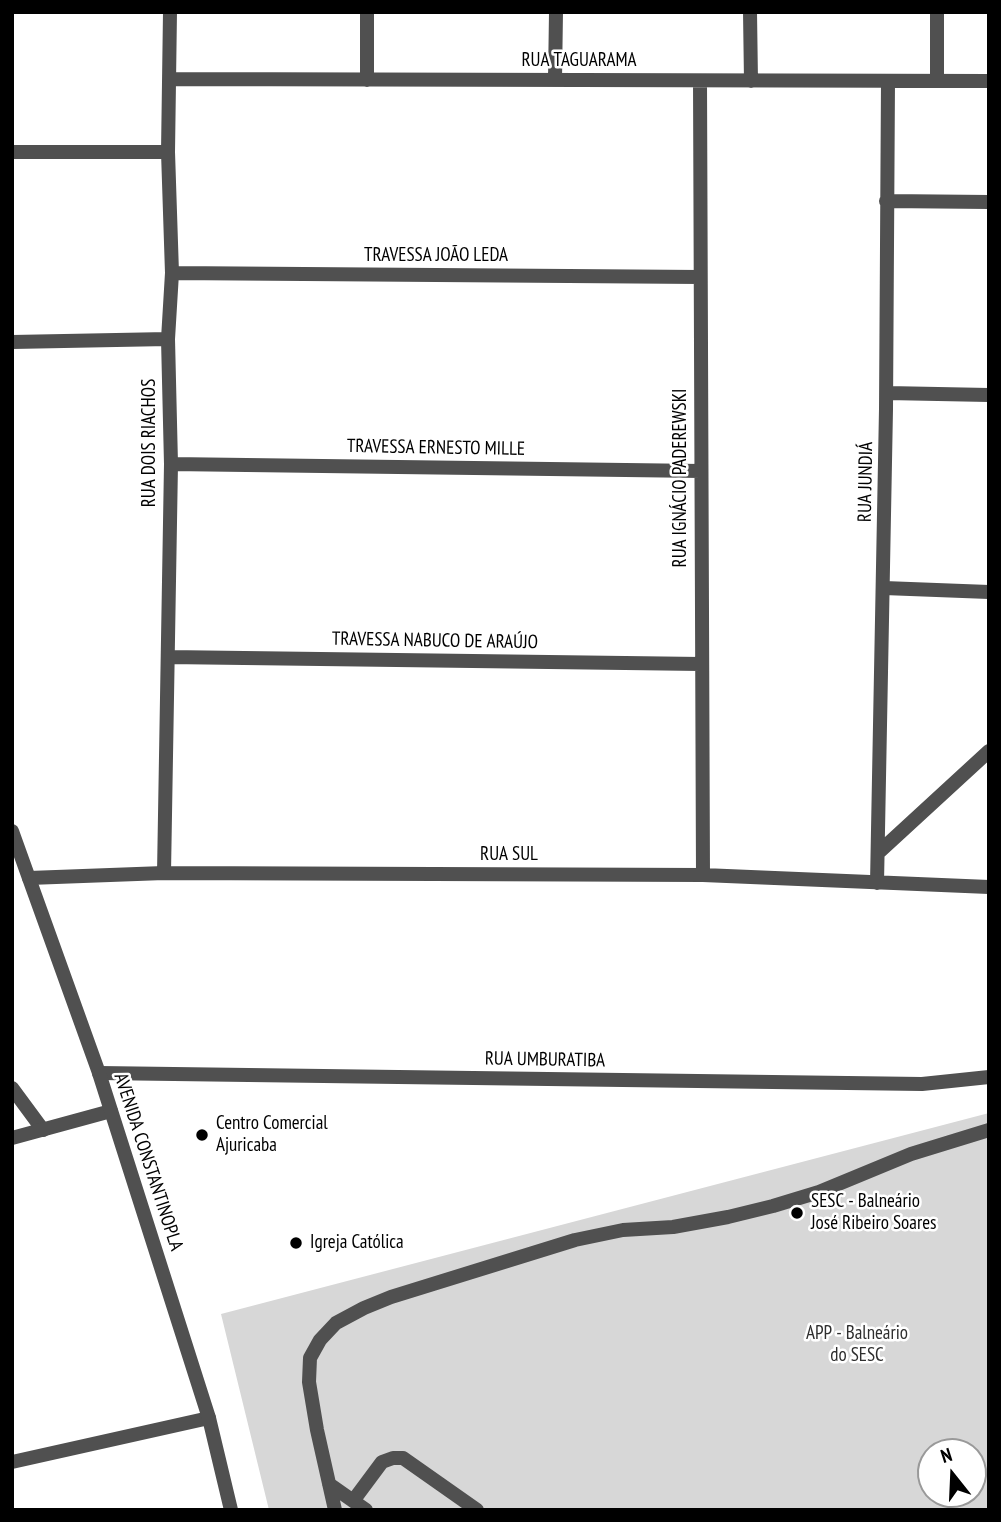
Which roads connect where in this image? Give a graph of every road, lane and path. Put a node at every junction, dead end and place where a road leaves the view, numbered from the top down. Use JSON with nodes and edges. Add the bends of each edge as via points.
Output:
{"nodes":[{"id":1,"x":170,"y":12,"type":"edge"},
{"id":2,"x":367,"y":12,"type":"edge"},
{"id":3,"x":556,"y":12,"type":"edge"},
{"id":4,"x":750,"y":12,"type":"edge"},
{"id":5,"x":937,"y":12,"type":"edge"},
{"id":6,"x":169,"y":79,"type":"junction"},
{"id":7,"x":367,"y":80,"type":"junction"},
{"id":8,"x":555,"y":80,"type":"junction"},
{"id":9,"x":751,"y":80,"type":"junction"},
{"id":10,"x":700,"y":81,"type":"junction"},
{"id":11,"x":888,"y":81,"type":"junction"},
{"id":12,"x":937,"y":81,"type":"junction"},
{"id":13,"x":989,"y":81,"type":"edge"},
{"id":14,"x":12,"y":152,"type":"edge"},
{"id":15,"x":168,"y":152,"type":"junction"},
{"id":16,"x":886,"y":201,"type":"junction"},
{"id":17,"x":989,"y":202,"type":"edge"},
{"id":18,"x":172,"y":273,"type":"junction"},
{"id":19,"x":701,"y":277,"type":"junction"},
{"id":20,"x":169,"y":340,"type":"junction"},
{"id":21,"x":12,"y":342,"type":"edge"},
{"id":22,"x":887,"y":393,"type":"junction"},
{"id":23,"x":989,"y":395,"type":"edge"},
{"id":24,"x":171,"y":464,"type":"junction"},
{"id":25,"x":701,"y":471,"type":"junction"},
{"id":26,"x":884,"y":587,"type":"junction"},
{"id":27,"x":989,"y":592,"type":"edge"},
{"id":28,"x":168,"y":657,"type":"junction"},
{"id":29,"x":701,"y":664,"type":"junction"},
{"id":30,"x":989,"y":751,"type":"edge"},
{"id":31,"x":12,"y":831,"type":"edge"},
{"id":32,"x":878,"y":853,"type":"junction"},
{"id":33,"x":164,"y":873,"type":"junction"},
{"id":34,"x":703,"y":875,"type":"junction"},
{"id":35,"x":29,"y":878,"type":"junction"},
{"id":36,"x":877,"y":883,"type":"junction"},
{"id":37,"x":989,"y":887,"type":"edge"},
{"id":38,"x":99,"y":1073,"type":"junction"},
{"id":39,"x":989,"y":1077,"type":"edge"},
{"id":40,"x":12,"y":1088,"type":"edge"},
{"id":41,"x":111,"y":1111,"type":"junction"},
{"id":42,"x":43,"y":1130,"type":"junction"},
{"id":43,"x":989,"y":1130,"type":"edge"},
{"id":44,"x":12,"y":1138,"type":"edge"},
{"id":45,"x":209,"y":1418,"type":"junction"},
{"id":46,"x":12,"y":1462,"type":"edge"},
{"id":47,"x":329,"y":1484,"type":"junction"},
{"id":48,"x":353,"y":1501,"type":"junction"},
{"id":49,"x":231,"y":1510,"type":"edge"},
{"id":50,"x":335,"y":1510,"type":"edge"},
{"id":51,"x":366,"y":1510,"type":"edge"},
{"id":52,"x":477,"y":1510,"type":"edge"}],
"edges":[{"from":1,"to":6,"type":"street","name":"RUA DOIS RIACHOS"},
{"from":2,"to":7,"type":"street"},
{"from":3,"to":8,"type":"street"},
{"from":4,"to":9,"type":"street"},
{"from":5,"to":12,"type":"street"},
{"from":6,"to":7,"type":"street","name":"RUA TAGUARAMA"},
{"from":6,"to":15,"type":"street","name":"RUA DOIS RIACHOS"},
{"from":7,"to":8,"type":"street","name":"RUA TAGUARAMA"},
{"from":8,"to":10,"type":"street","name":"RUA TAGUARAMA"},
{"from":9,"to":10,"type":"street","name":"RUA TAGUARAMA"},
{"from":9,"to":11,"type":"street","name":"RUA TAGUARAMA"},
{"from":10,"to":19,"type":"street","name":"RUA IGNÁCIO PADEREWSKI"},
{"from":11,"to":12,"type":"street","name":"RUA TAGUARAMA"},
{"from":11,"to":16,"type":"street","name":"RUA JUNDIÁ"},
{"from":12,"to":13,"type":"street","name":"RUA TAGUARAMA"},
{"from":14,"to":15,"type":"street"},
{"from":15,"to":18,"type":"street","name":"RUA DOIS RIACHOS"},
{"from":16,"to":17,"type":"street"},
{"from":16,"to":22,"type":"street","name":"RUA JUNDIÁ"},
{"from":18,"to":19,"type":"street","name":"TRAVESSA JOÃO LEDA"},
{"from":18,"to":20,"type":"street","name":"RUA DOIS RIACHOS"},
{"from":19,"to":25,"type":"street","name":"RUA IGNÁCIO PADEREWSKI"},
{"from":20,"to":21,"type":"street"},
{"from":20,"to":24,"type":"street","name":"RUA DOIS RIACHOS"},
{"from":22,"to":23,"type":"street"},
{"from":22,"to":26,"type":"street","name":"RUA JUNDIÁ"},
{"from":24,"to":25,"type":"street","name":"TRAVESSA ERNESTO MILLE"},
{"from":24,"to":28,"type":"street","name":"RUA DOIS RIACHOS"},
{"from":25,"to":29,"type":"street","name":"RUA IGNÁCIO PADEREWSKI"},
{"from":26,"to":27,"type":"street"},
{"from":26,"to":32,"type":"street","name":"RUA JUNDIÁ"},
{"from":28,"to":29,"type":"street","name":"TRAVESSA NABUCO DE ARAÚJO"},
{"from":28,"to":33,"type":"street","name":"RUA DOIS RIACHOS"},
{"from":29,"to":34,"type":"street","name":"RUA IGNÁCIO PADEREWSKI"},
{"from":30,"to":32,"type":"street"},
{"from":31,"to":35,"type":"street","name":"AVENIDA CONSTANTINOPLA"},
{"from":32,"to":36,"type":"street","name":"RUA JUNDIÁ"},
{"from":33,"to":34,"type":"street","name":"RUA SUL"},
{"from":33,"to":35,"type":"street","name":"RUA SUL"},
{"from":34,"to":36,"type":"street","name":"RUA SUL"},
{"from":35,"to":38,"type":"street","name":"AVENIDA CONSTANTINOPLA"},
{"from":36,"to":37,"type":"street","name":"RUA SUL"},
{"from":38,"to":39,"type":"street","name":"RUA UMBURATIBA","via":[[922,1084]]},
{"from":38,"to":41,"type":"street","name":"AVENIDA CONSTANTINOPLA"},
{"from":40,"to":42,"type":"street"},
{"from":41,"to":42,"type":"street"},
{"from":41,"to":45,"type":"street","name":"AVENIDA CONSTANTINOPLA"},
{"from":42,"to":44,"type":"street"},
{"from":43,"to":47,"type":"street","via":[[772,1206],[673,1227],[623,1230],[575,1240],[364,1308],[336,1323],[310,1358],[309,1382]]},
{"from":45,"to":46,"type":"street"},
{"from":45,"to":49,"type":"street","name":"AVENIDA CONSTANTINOPLA"},
{"from":47,"to":48,"type":"street"},
{"from":47,"to":50,"type":"street"},
{"from":48,"to":51,"type":"street"},
{"from":48,"to":52,"type":"street","via":[[382,1462],[403,1458]]}]}
